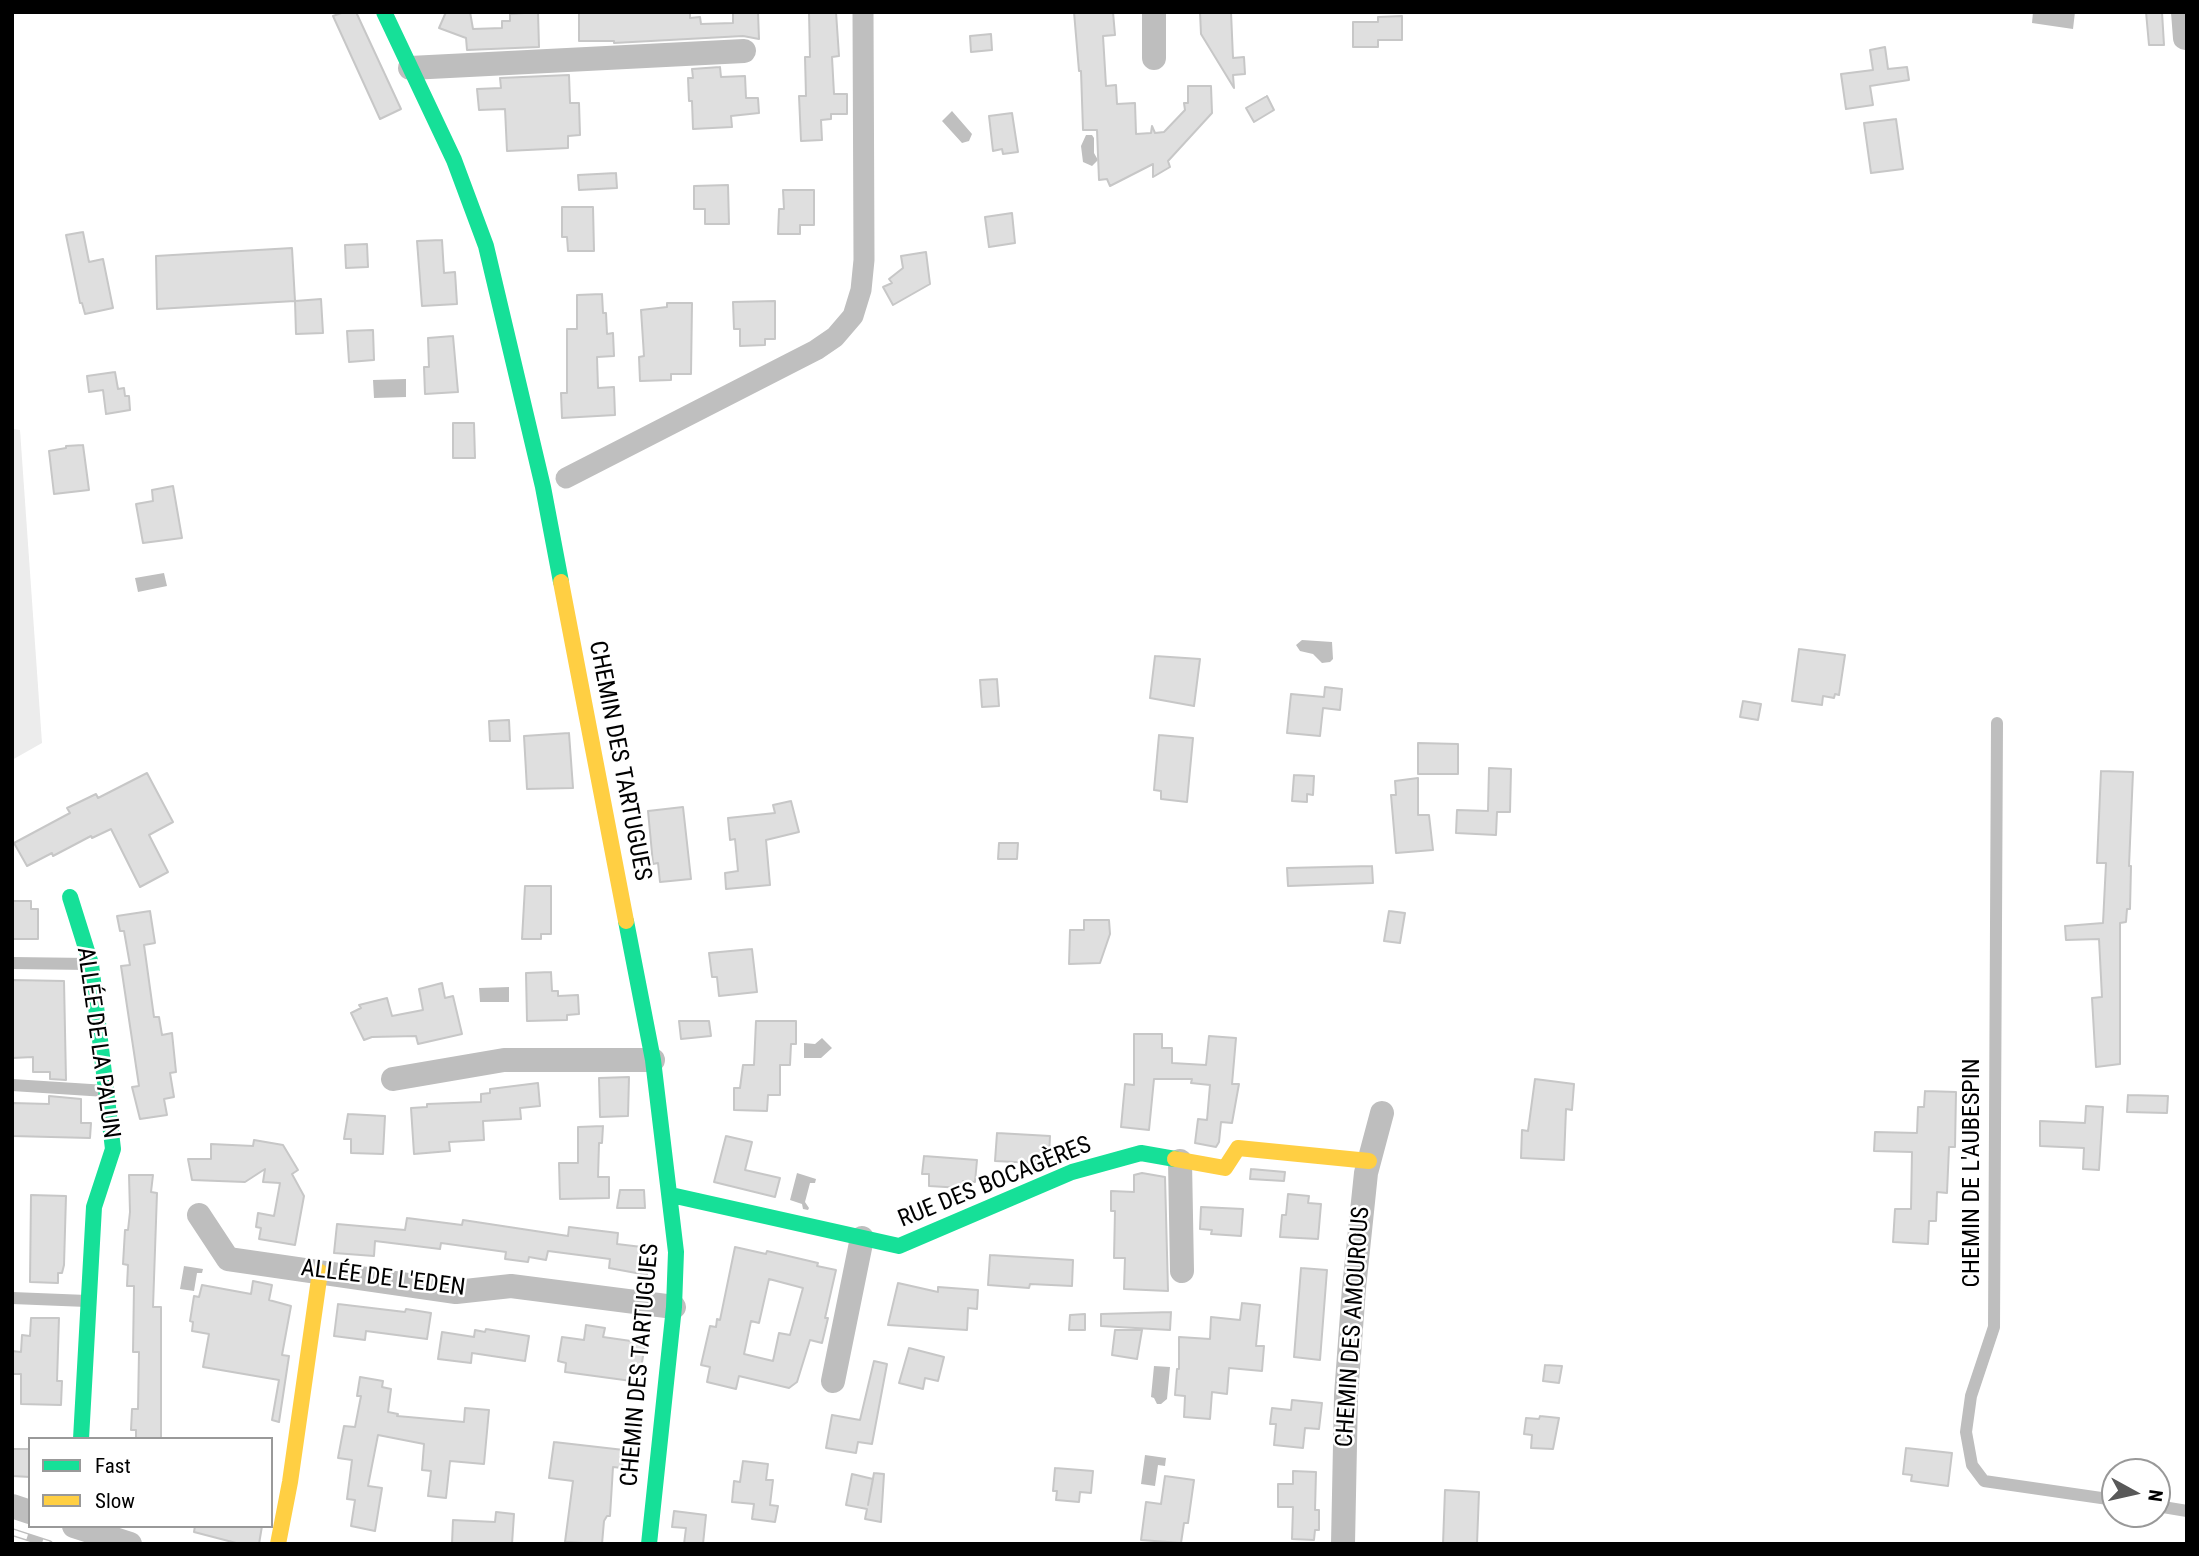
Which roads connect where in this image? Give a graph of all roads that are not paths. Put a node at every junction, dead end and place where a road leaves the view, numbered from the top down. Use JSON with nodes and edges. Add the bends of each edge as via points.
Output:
{"nodes":[{"id":1,"x":384,"y":12,"type":"edge"},
{"id":2,"x":1154,"y":12,"type":"edge"},
{"id":3,"x":2183,"y":12,"type":"edge"},
{"id":4,"x":2185,"y":38,"type":"edge"},
{"id":5,"x":744,"y":51,"type":"dead end"},
{"id":6,"x":1154,"y":58,"type":"dead end"},
{"id":7,"x":411,"y":68,"type":"junction"},
{"id":8,"x":1997,"y":723,"type":"dead end"},
{"id":9,"x":70,"y":897,"type":"dead end"},
{"id":10,"x":12,"y":963,"type":"edge"},
{"id":11,"x":91,"y":964,"type":"junction"},
{"id":12,"x":653,"y":1060,"type":"junction"},
{"id":13,"x":393,"y":1079,"type":"dead end"},
{"id":14,"x":12,"y":1084,"type":"edge"},
{"id":15,"x":106,"y":1091,"type":"junction"},
{"id":16,"x":1382,"y":1113,"type":"dead end"},
{"id":17,"x":1180,"y":1161,"type":"junction"},
{"id":18,"x":1369,"y":1161,"type":"junction"},
{"id":19,"x":671,"y":1195,"type":"junction"},
{"id":20,"x":199,"y":1215,"type":"dead end"},
{"id":21,"x":862,"y":1238,"type":"junction"},
{"id":22,"x":1182,"y":1271,"type":"dead end"},
{"id":23,"x":320,"y":1272,"type":"junction"},
{"id":24,"x":12,"y":1298,"type":"edge"},
{"id":25,"x":88,"y":1301,"type":"junction"},
{"id":26,"x":674,"y":1307,"type":"junction"},
{"id":27,"x":833,"y":1381,"type":"dead end"},
{"id":28,"x":81,"y":1437,"type":"edge"},
{"id":29,"x":2101,"y":1498,"type":"edge"},
{"id":30,"x":82,"y":1528,"type":"edge"},
{"id":31,"x":130,"y":1544,"type":"edge"},
{"id":32,"x":278,"y":1544,"type":"edge"},
{"id":33,"x":649,"y":1544,"type":"edge"},
{"id":34,"x":1343,"y":1544,"type":"edge"}],
"edges":[{"from":1,"to":7,"type":"street","name":"CHEMIN DES TARTUGUES"},
{"from":2,"to":6,"type":"street"},
{"from":3,"to":4,"type":"street"},
{"from":5,"to":7,"type":"street"},
{"from":7,"to":12,"type":"street","name":"CHEMIN DES TARTUGUES","via":[[454,160],[485,246],[543,487]]},
{"from":8,"to":29,"type":"lane","name":"CHEMIN DE L'AUBESPIN","via":[[1994,1327],[1971,1396],[1966,1432],[1972,1465],[1984,1481]]},
{"from":9,"to":11,"type":"street","name":"ALLÉE DE LA PALUN"},
{"from":10,"to":11,"type":"lane"},
{"from":11,"to":15,"type":"street","name":"ALLÉE DE LA PALUN"},
{"from":12,"to":13,"type":"street","via":[[505,1060]]},
{"from":12,"to":19,"type":"street","name":"CHEMIN DES TARTUGUES"},
{"from":14,"to":15,"type":"lane"},
{"from":15,"to":25,"type":"street","name":"ALLÉE DE LA PALUN","via":[[113,1149],[94,1207]]},
{"from":16,"to":18,"type":"street","name":"CHEMIN DES AMOUROUS"},
{"from":17,"to":18,"type":"street","name":"RUE DES BOCAGÈRES","via":[[1225,1168],[1238,1149]]},
{"from":17,"to":21,"type":"street","name":"RUE DES BOCAGÈRES","via":[[1141,1153],[1072,1172],[899,1246]]},
{"from":17,"to":22,"type":"street"},
{"from":18,"to":34,"type":"street","name":"CHEMIN DES AMOUROUS","via":[[1346,1395]]},
{"from":19,"to":21,"type":"street","name":"RUE DES BOCAGÈRES"},
{"from":19,"to":26,"type":"street","name":"CHEMIN DES TARTUGUES"},
{"from":20,"to":23,"type":"street","name":"ALLÉE DE L'EDEN","via":[[228,1259]]},
{"from":21,"to":27,"type":"street"},
{"from":23,"to":26,"type":"street","name":"ALLÉE DE L'EDEN","via":[[456,1292],[511,1286]]},
{"from":23,"to":32,"type":"street"},
{"from":24,"to":25,"type":"lane"},
{"from":25,"to":28,"type":"street","name":"ALLÉE DE LA PALUN"},
{"from":26,"to":33,"type":"street","name":"CHEMIN DES TARTUGUES"},
{"from":30,"to":31,"type":"street"}]}
